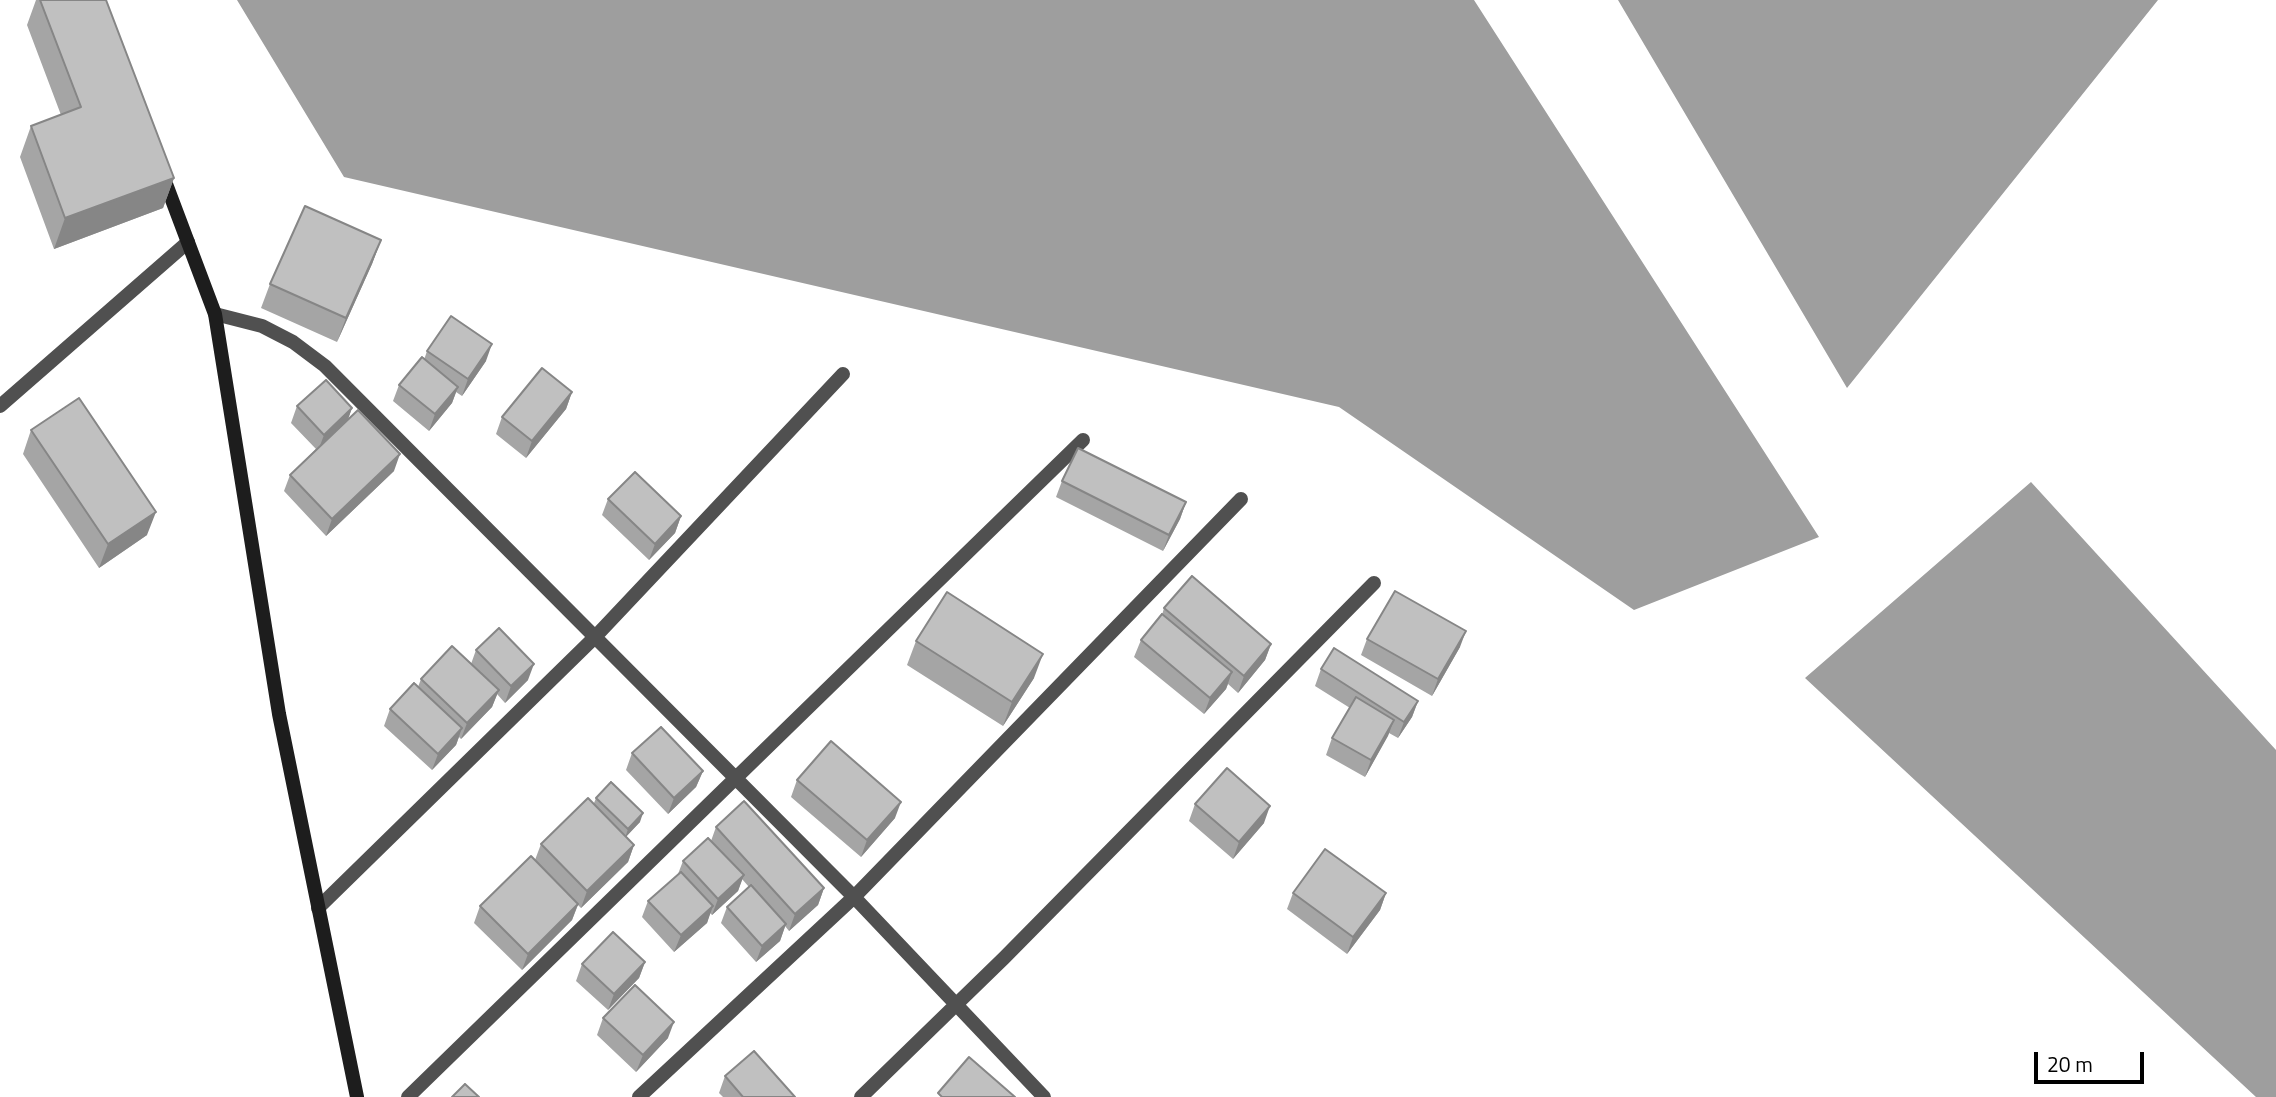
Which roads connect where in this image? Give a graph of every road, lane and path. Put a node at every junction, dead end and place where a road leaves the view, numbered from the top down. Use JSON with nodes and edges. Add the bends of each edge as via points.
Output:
{"nodes":[{"id":1,"x":159,"y":164,"type":"edge"},
{"id":2,"x":188,"y":242,"type":"junction"},
{"id":3,"x":215,"y":314,"type":"junction"},
{"id":4,"x":842,"y":374,"type":"dead end"},
{"id":5,"x":1,"y":404,"type":"edge"},
{"id":6,"x":1083,"y":440,"type":"dead end"},
{"id":7,"x":1241,"y":499,"type":"dead end"},
{"id":8,"x":1374,"y":583,"type":"dead end"},
{"id":9,"x":595,"y":637,"type":"junction"},
{"id":10,"x":735,"y":778,"type":"junction"},
{"id":11,"x":854,"y":897,"type":"junction"},
{"id":12,"x":318,"y":908,"type":"junction"},
{"id":13,"x":955,"y":1005,"type":"junction"},
{"id":14,"x":357,"y":1097,"type":"edge"},
{"id":15,"x":408,"y":1097,"type":"edge"},
{"id":16,"x":639,"y":1097,"type":"edge"},
{"id":17,"x":861,"y":1097,"type":"edge"},
{"id":18,"x":1044,"y":1097,"type":"edge"}],
"edges":[{"from":1,"to":2,"type":"main road"},
{"from":2,"to":3,"type":"main road"},
{"from":2,"to":5,"type":"street"},
{"from":3,"to":9,"type":"street","via":[[262,326],[325,366]]},
{"from":3,"to":12,"type":"main road","via":[[279,714]]},
{"from":4,"to":9,"type":"street"},
{"from":6,"to":10,"type":"street"},
{"from":7,"to":11,"type":"street"},
{"from":8,"to":13,"type":"street"},
{"from":9,"to":10,"type":"street"},
{"from":9,"to":12,"type":"street"},
{"from":10,"to":11,"type":"street"},
{"from":10,"to":15,"type":"street"},
{"from":11,"to":13,"type":"street"},
{"from":11,"to":16,"type":"street"},
{"from":12,"to":14,"type":"main road"},
{"from":13,"to":17,"type":"street"},
{"from":13,"to":18,"type":"street"}]}
